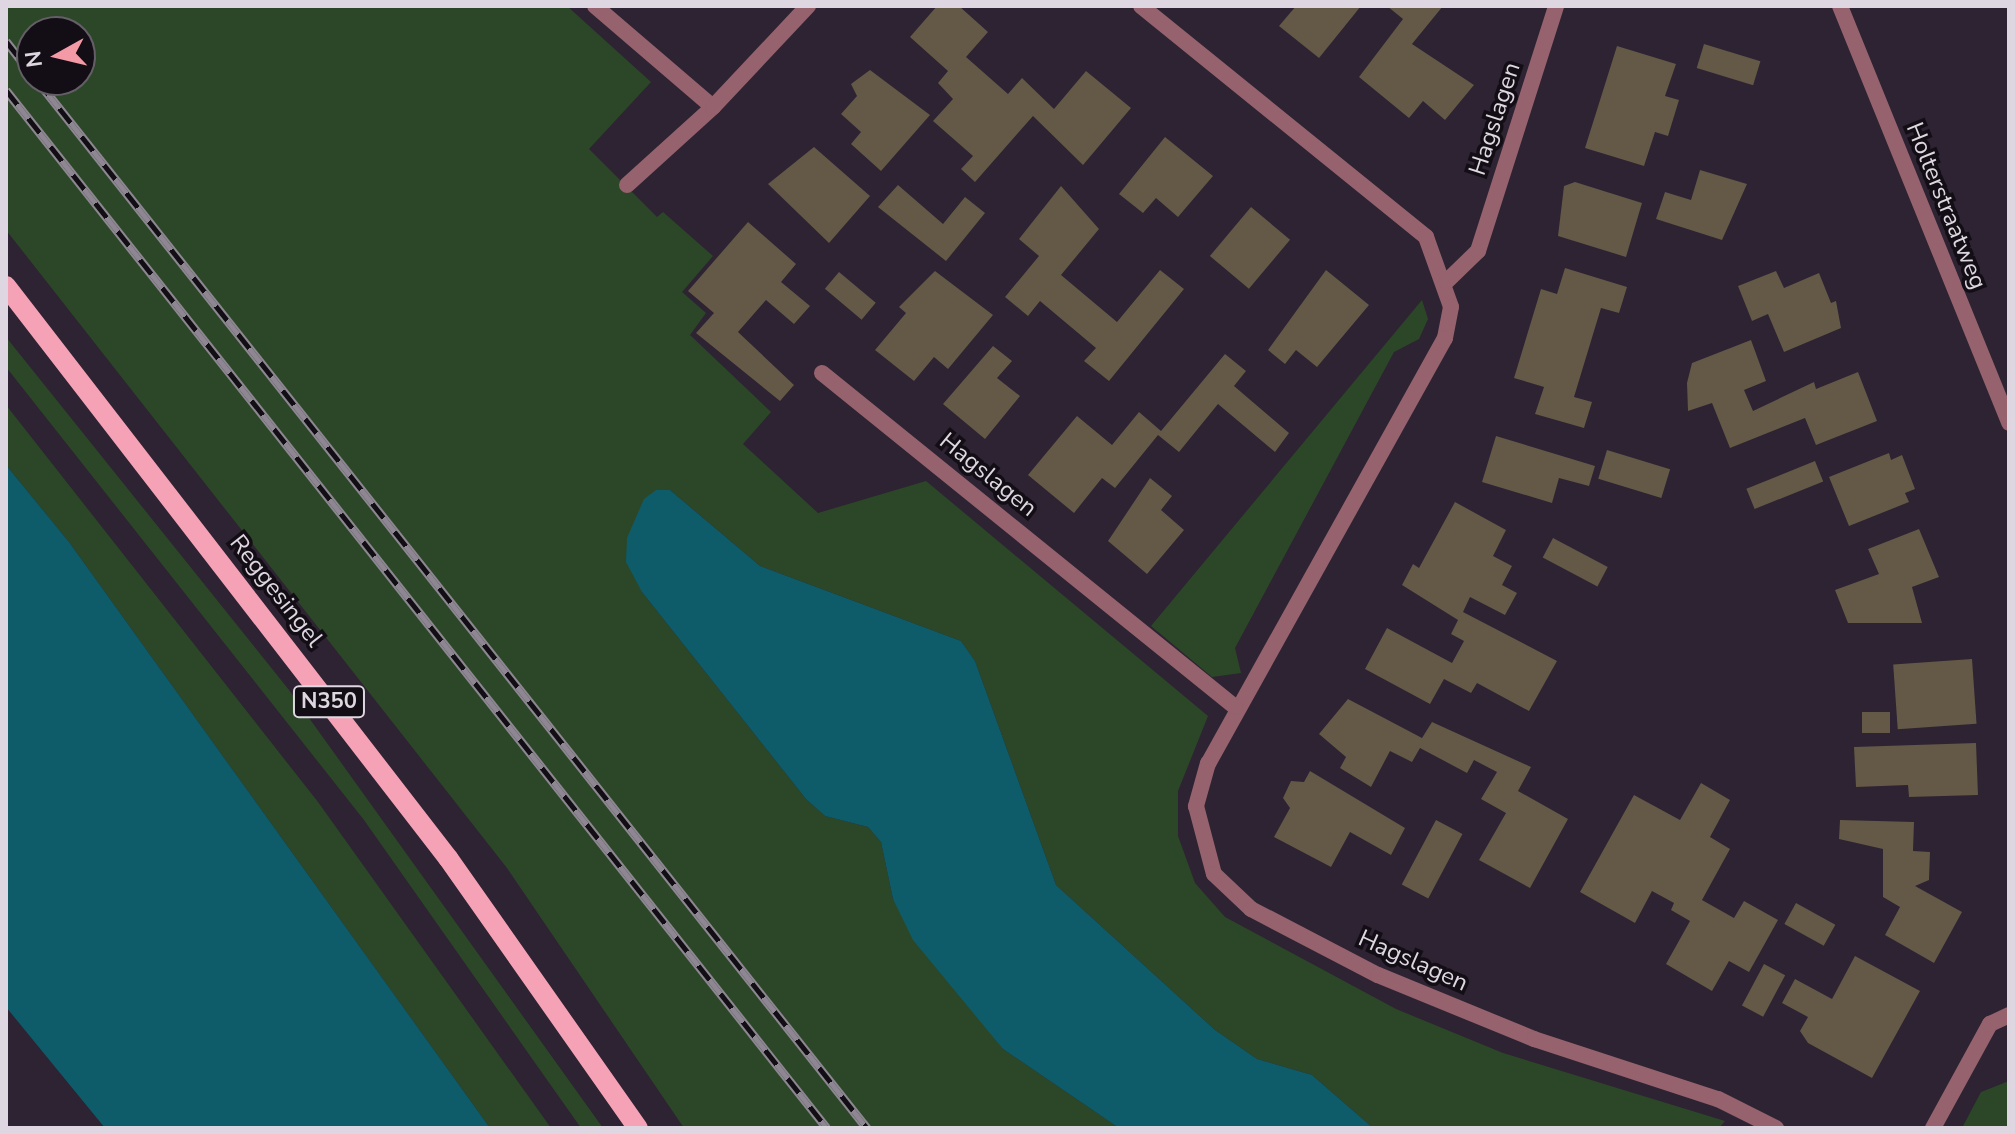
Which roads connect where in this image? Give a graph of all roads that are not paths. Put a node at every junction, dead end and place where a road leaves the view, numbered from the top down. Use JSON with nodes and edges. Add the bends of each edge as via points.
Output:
{"nodes":[{"id":1,"x":595,"y":6,"type":"edge"},
{"id":2,"x":808,"y":6,"type":"edge"},
{"id":3,"x":1141,"y":6,"type":"edge"},
{"id":4,"x":1556,"y":6,"type":"edge"},
{"id":5,"x":1840,"y":6,"type":"edge"},
{"id":6,"x":713,"y":107,"type":"junction"},
{"id":7,"x":627,"y":185,"type":"dead end"},
{"id":8,"x":1447,"y":281,"type":"junction"},
{"id":9,"x":6,"y":286,"type":"edge"},
{"id":10,"x":822,"y":373,"type":"dead end"},
{"id":11,"x":2009,"y":423,"type":"edge"},
{"id":12,"x":1235,"y":707,"type":"junction"},
{"id":13,"x":2009,"y":1015,"type":"edge"},
{"id":14,"x":638,"y":1128,"type":"edge"},
{"id":15,"x":1776,"y":1128,"type":"edge"},
{"id":16,"x":1933,"y":1128,"type":"edge"}],
"edges":[{"from":1,"to":6,"type":"street"},
{"from":2,"to":6,"type":"street"},
{"from":3,"to":8,"type":"street","name":"Hagslagen","via":[[1426,237]]},
{"from":4,"to":8,"type":"street","name":"Hagslagen","via":[[1478,251]]},
{"from":5,"to":11,"type":"street","name":"Holterstraatweg"},
{"from":6,"to":7,"type":"street"},
{"from":8,"to":12,"type":"street","name":"Hagslagen","via":[[1445,338]]},
{"from":9,"to":14,"type":"main road","name":"Reggesingel","number":"N350","via":[[448,858]]},
{"from":10,"to":12,"type":"street","name":"Hagslagen"},
{"from":12,"to":15,"type":"street","name":"Hagslagen","via":[[1196,806],[1202,849],[1230,894],[1378,975],[1534,1039],[1718,1099]]},
{"from":13,"to":16,"type":"street","via":[[1990,1024]]}]}
